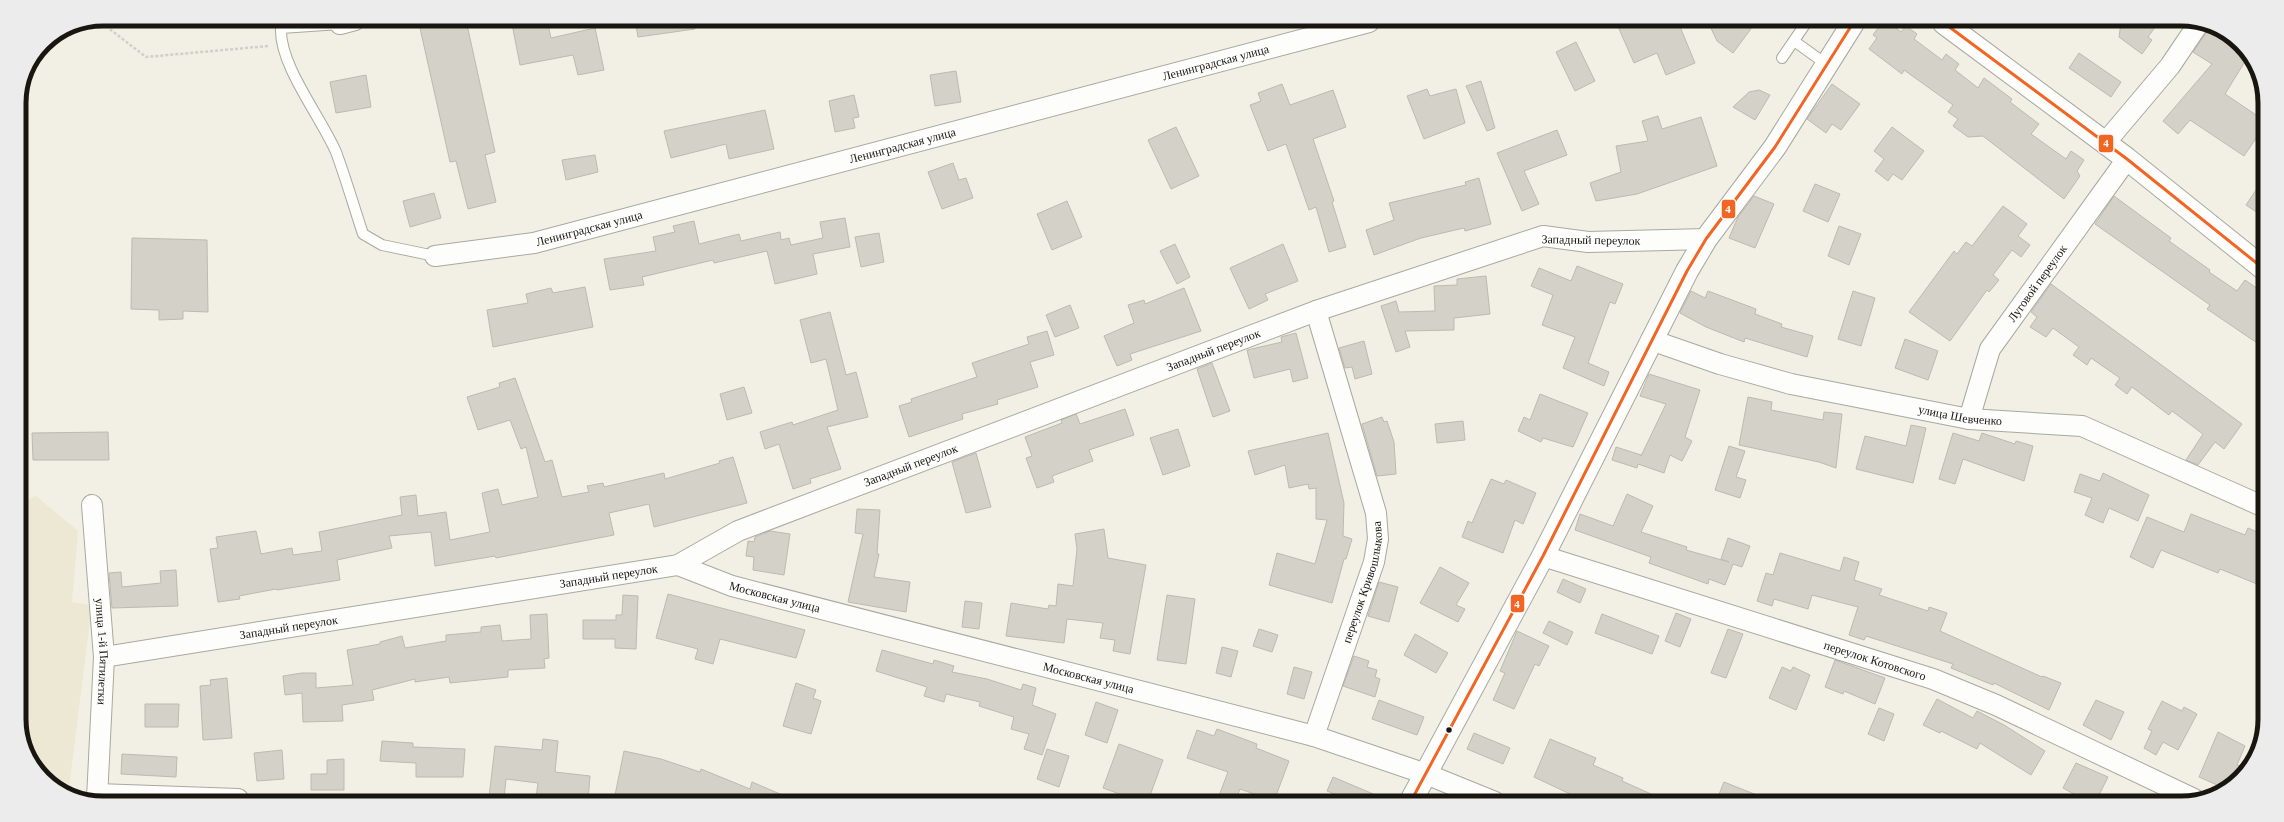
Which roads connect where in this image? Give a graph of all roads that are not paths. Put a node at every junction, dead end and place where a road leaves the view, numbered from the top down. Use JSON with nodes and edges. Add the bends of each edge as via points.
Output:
{"nodes":[{"id":1,"x":303,"y":26,"type":"edge"},
{"id":2,"x":1354,"y":26,"type":"edge"},
{"id":3,"x":1802,"y":26,"type":"edge"},
{"id":4,"x":1851,"y":26,"type":"edge"},
{"id":5,"x":1948,"y":26,"type":"edge"},
{"id":6,"x":2196,"y":27,"type":"edge"},
{"id":7,"x":1794,"y":41,"type":"junction"},
{"id":8,"x":1782,"y":58,"type":"dead end"},
{"id":9,"x":1826,"y":64,"type":"junction"},
{"id":10,"x":2105,"y":144,"type":"junction"},
{"id":11,"x":2127,"y":159,"type":"junction"},
{"id":12,"x":1706,"y":239,"type":"junction"},
{"id":13,"x":435,"y":256,"type":"joint"},
{"id":14,"x":2258,"y":264,"type":"edge"},
{"id":15,"x":1316,"y":311,"type":"junction"},
{"id":16,"x":1651,"y":340,"type":"junction"},
{"id":17,"x":1969,"y":419,"type":"junction"},
{"id":18,"x":2258,"y":504,"type":"edge"},
{"id":19,"x":92,"y":505,"type":"dead end"},
{"id":20,"x":1543,"y":556,"type":"junction"},
{"id":21,"x":678,"y":564,"type":"junction"},
{"id":22,"x":104,"y":657,"type":"junction"},
{"id":23,"x":1314,"y":736,"type":"junction"},
{"id":24,"x":1426,"y":774,"type":"junction"},
{"id":25,"x":2187,"y":795,"type":"edge"},
{"id":26,"x":97,"y":796,"type":"edge"},
{"id":27,"x":1414,"y":796,"type":"edge"},
{"id":28,"x":1481,"y":796,"type":"edge"}],
"edges":[{"from":1,"to":13,"type":"lane","via":[[281,28],[282,45],[336,152],[363,234],[382,245]]},
{"from":2,"to":13,"type":"street","name":"Ленинградская улица","via":[[534,243]]},
{"from":3,"to":7,"type":"lane"},
{"from":4,"to":9,"type":"street"},
{"from":5,"to":10,"type":"street"},
{"from":6,"to":10,"type":"street","via":[[2170,66]]},
{"from":7,"to":8,"type":"lane"},
{"from":7,"to":9,"type":"lane"},
{"from":9,"to":12,"type":"street","via":[[1775,148]]},
{"from":10,"to":11,"type":"street"},
{"from":11,"to":14,"type":"street"},
{"from":11,"to":17,"type":"street","name":"Луговой переулок","via":[[1990,349]]},
{"from":12,"to":15,"type":"street","name":"Западный переулок","via":[[1588,242],[1542,236]]},
{"from":12,"to":16,"type":"street","via":[[1686,271]]},
{"from":15,"to":21,"type":"street","name":"Западный переулок","via":[[738,531]]},
{"from":15,"to":23,"type":"street","name":"переулок Кривошлыкова","via":[[1376,513],[1378,539],[1374,562]]},
{"from":16,"to":17,"type":"street","name":"улица Шевченко","via":[[1720,364],[1792,384]]},
{"from":16,"to":20,"type":"street"},
{"from":17,"to":18,"type":"street","name":"улица Шевченко","via":[[2082,426]]},
{"from":19,"to":22,"type":"street","name":"улица 1-й Пятилетки"},
{"from":20,"to":24,"type":"street"},
{"from":20,"to":25,"type":"street","name":"переулок Котовского","via":[[1933,679],[1996,705]]},
{"from":21,"to":22,"type":"street","name":"Западный переулок"},
{"from":21,"to":23,"type":"street","name":"Московская улица","via":[[732,586]]},
{"from":22,"to":26,"type":"street","name":"улица 1-й Пятилетки"},
{"from":23,"to":24,"type":"street","name":"Московская улица"},
{"from":24,"to":27,"type":"street"},
{"from":24,"to":28,"type":"street","name":"Московская улица"}]}
